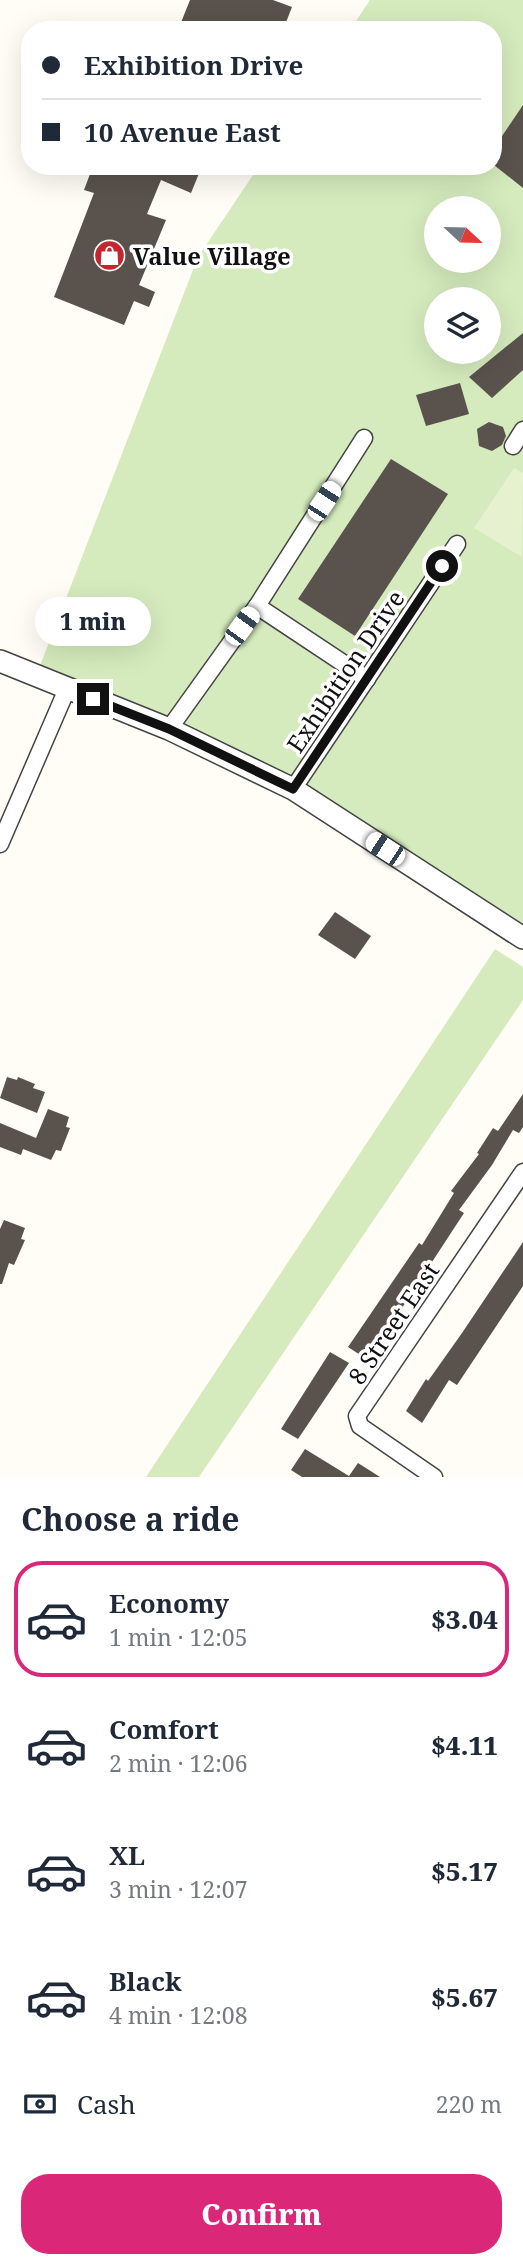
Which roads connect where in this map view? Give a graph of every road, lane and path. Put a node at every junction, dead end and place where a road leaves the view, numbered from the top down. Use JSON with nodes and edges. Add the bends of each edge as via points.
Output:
{"nodes":[{"id":1,"x":523,"y":430,"type":"edge"},
{"id":2,"x":364,"y":438,"type":"dead end"},
{"id":3,"x":513,"y":446,"type":"dead end"},
{"id":4,"x":457,"y":544,"type":"dead end"},
{"id":5,"x":257,"y":606,"type":"junction"},
{"id":6,"x":0,"y":661,"type":"edge"},
{"id":7,"x":367,"y":679,"type":"junction"},
{"id":8,"x":68,"y":689,"type":"junction"},
{"id":9,"x":169,"y":729,"type":"junction"},
{"id":10,"x":293,"y":789,"type":"junction"},
{"id":11,"x":0,"y":844,"type":"edge"},
{"id":12,"x":523,"y":938,"type":"edge"},
{"id":13,"x":523,"y":1172,"type":"edge"},
{"id":14,"x":434,"y":1477,"type":"edge"}],
"edges":[{"from":1,"to":3,"type":"street"},
{"from":2,"to":5,"type":"street"},
{"from":4,"to":7,"type":"street","name":"Exhibition Drive"},
{"from":5,"to":7,"type":"street"},
{"from":5,"to":9,"type":"street"},
{"from":6,"to":8,"type":"street"},
{"from":7,"to":10,"type":"street","name":"Exhibition Drive"},
{"from":8,"to":9,"type":"street"},
{"from":8,"to":11,"type":"street"},
{"from":9,"to":10,"type":"street"},
{"from":10,"to":12,"type":"street"},
{"from":13,"to":14,"type":"street","name":"8 Street East","via":[[357,1416],[360,1426]]}]}
